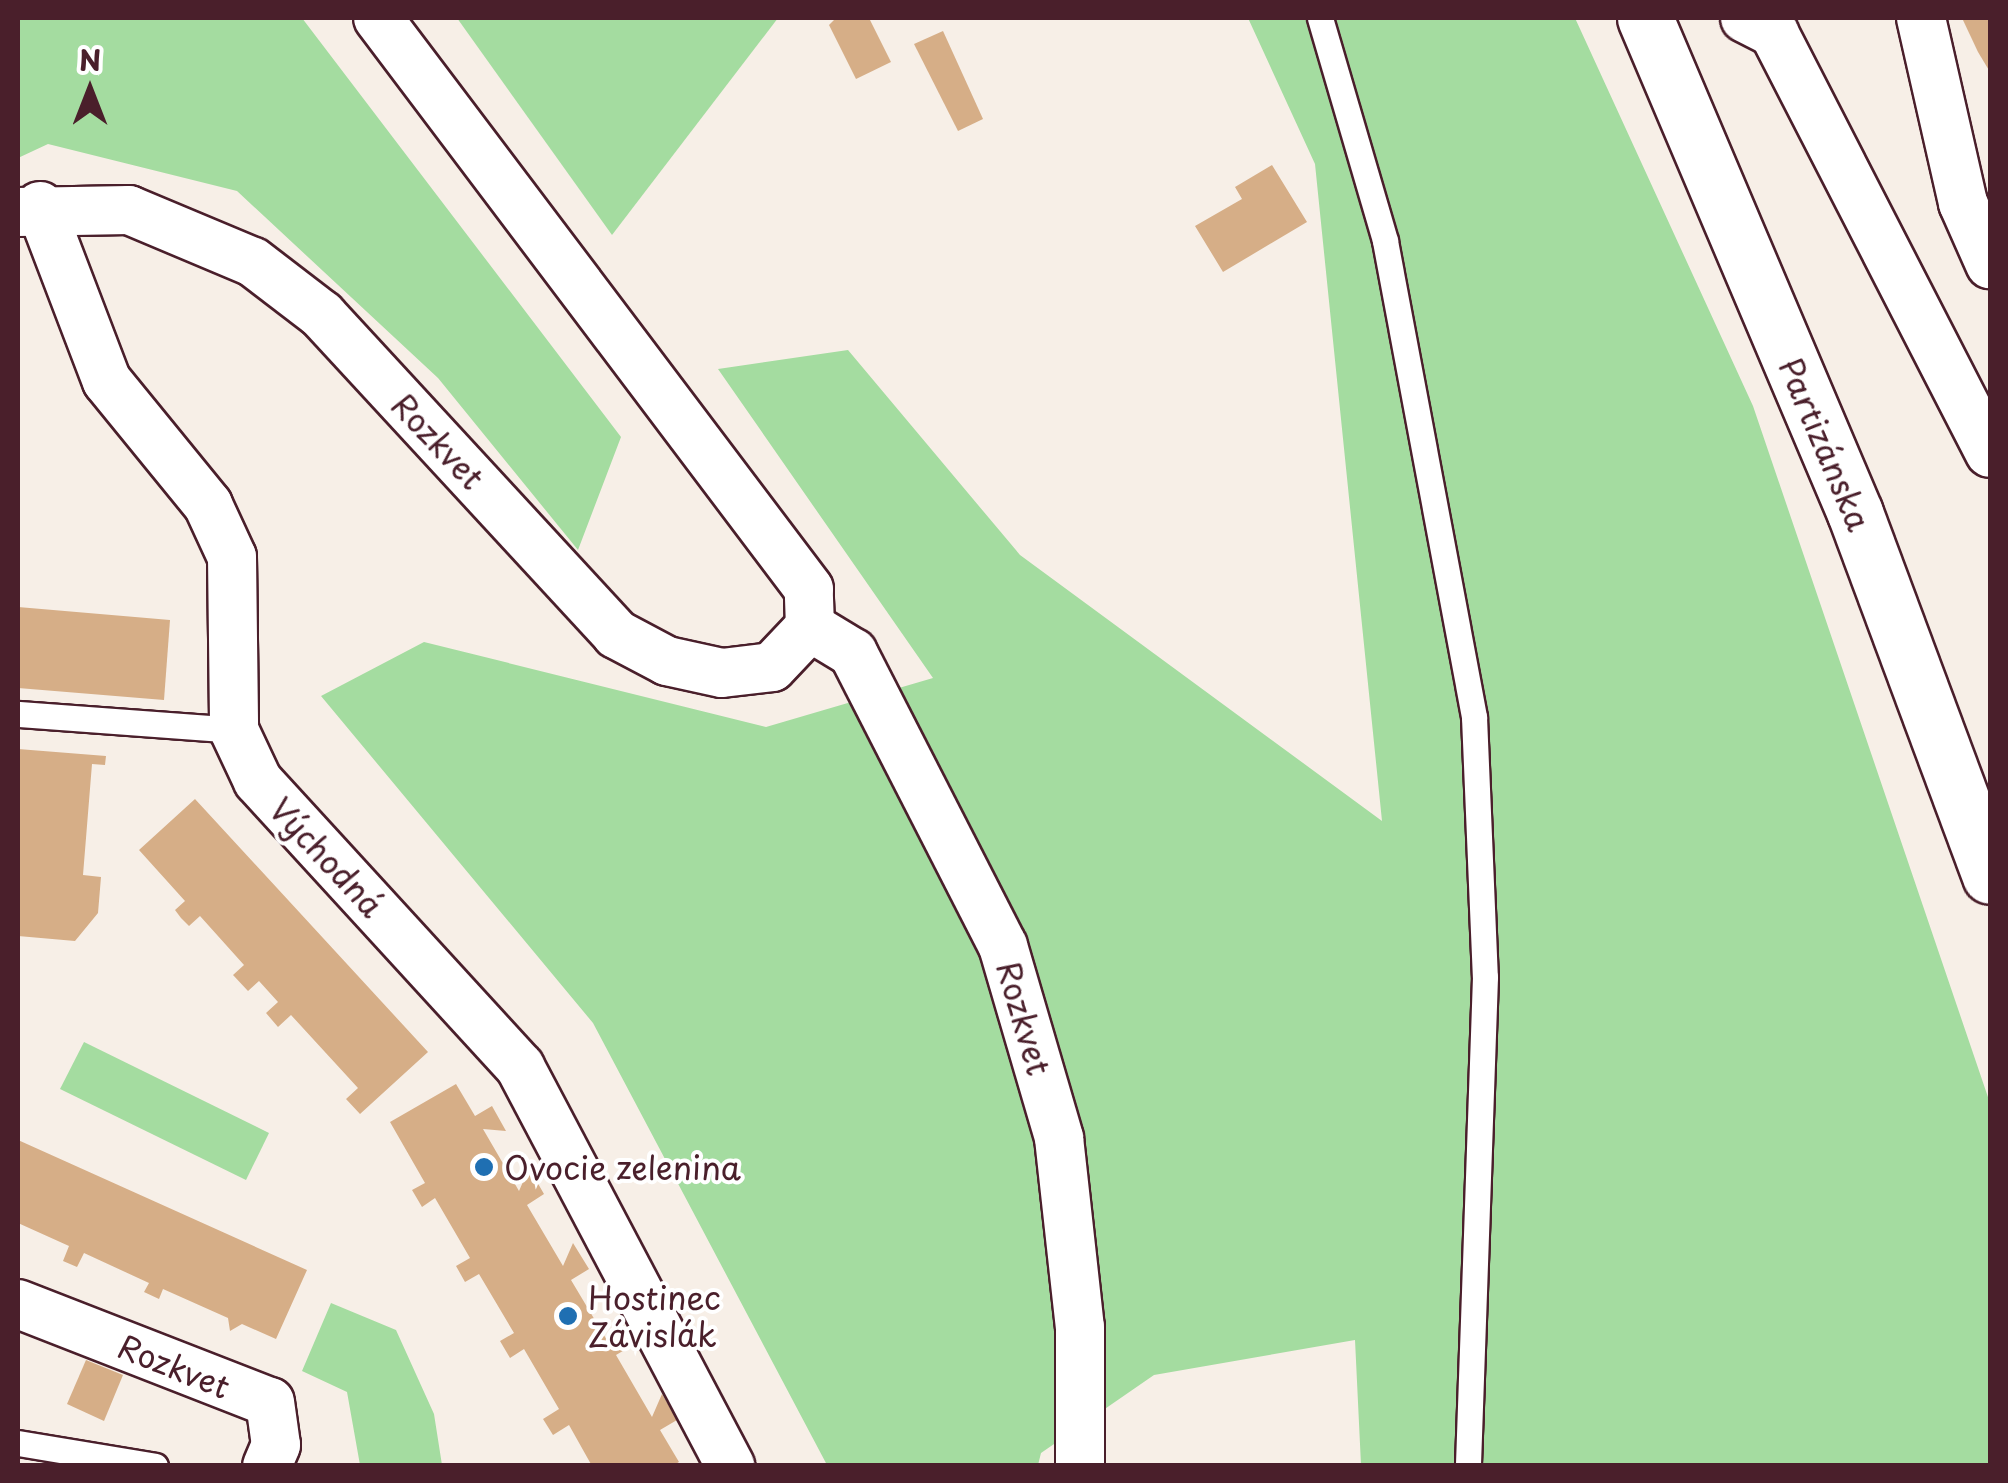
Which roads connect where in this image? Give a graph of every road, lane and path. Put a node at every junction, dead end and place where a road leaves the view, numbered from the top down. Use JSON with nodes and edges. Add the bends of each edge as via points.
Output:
{"nodes":[{"id":1,"x":378,"y":18,"type":"edge"},
{"id":2,"x":1320,"y":18,"type":"edge"},
{"id":3,"x":1645,"y":18,"type":"edge"},
{"id":4,"x":1745,"y":18,"type":"edge"},
{"id":5,"x":1921,"y":18,"type":"edge"},
{"id":6,"x":29,"y":209,"type":"edge"},
{"id":7,"x":1990,"y":264,"type":"edge"},
{"id":8,"x":1990,"y":453,"type":"edge"},
{"id":9,"x":810,"y":627,"type":"junction"},
{"id":10,"x":18,"y":714,"type":"edge"},
{"id":11,"x":234,"y":730,"type":"junction"},
{"id":12,"x":1990,"y":876,"type":"edge"},
{"id":13,"x":18,"y":1304,"type":"edge"},
{"id":14,"x":18,"y":1443,"type":"edge"},
{"id":15,"x":155,"y":1466,"type":"edge"},
{"id":16,"x":267,"y":1466,"type":"edge"},
{"id":17,"x":730,"y":1466,"type":"edge"},
{"id":18,"x":1080,"y":1466,"type":"edge"},
{"id":19,"x":1468,"y":1466,"type":"edge"}],
"edges":[{"from":1,"to":9,"type":"street","via":[[809,589]]},
{"from":2,"to":19,"type":"lane","via":[[1384,241],[1474,716],[1485,977]]},
{"from":3,"to":12,"type":"main road","name":"Partizánska","via":[[1855,512]]},
{"from":4,"to":8,"type":"street","via":[[1774,33]]},
{"from":5,"to":7,"type":"street","via":[[1963,203]]},
{"from":6,"to":9,"type":"street","name":"Rozkvet","via":[[129,210],[253,262],[322,315],[616,634],[667,661],[722,673],[772,667]]},
{"from":6,"to":11,"type":"street","name":"Východná","via":[[107,381],[208,504],[232,557]]},
{"from":9,"to":18,"type":"street","name":"Rozkvet","via":[[853,653],[1003,946],[1059,1138],[1080,1327]]},
{"from":10,"to":11,"type":"lane"},
{"from":11,"to":17,"type":"street","name":"Východná","via":[[258,781],[520,1067]]},
{"from":13,"to":16,"type":"street","name":"Rozkvet","via":[[270,1402],[276,1446]]},
{"from":14,"to":15,"type":"lane"}]}
